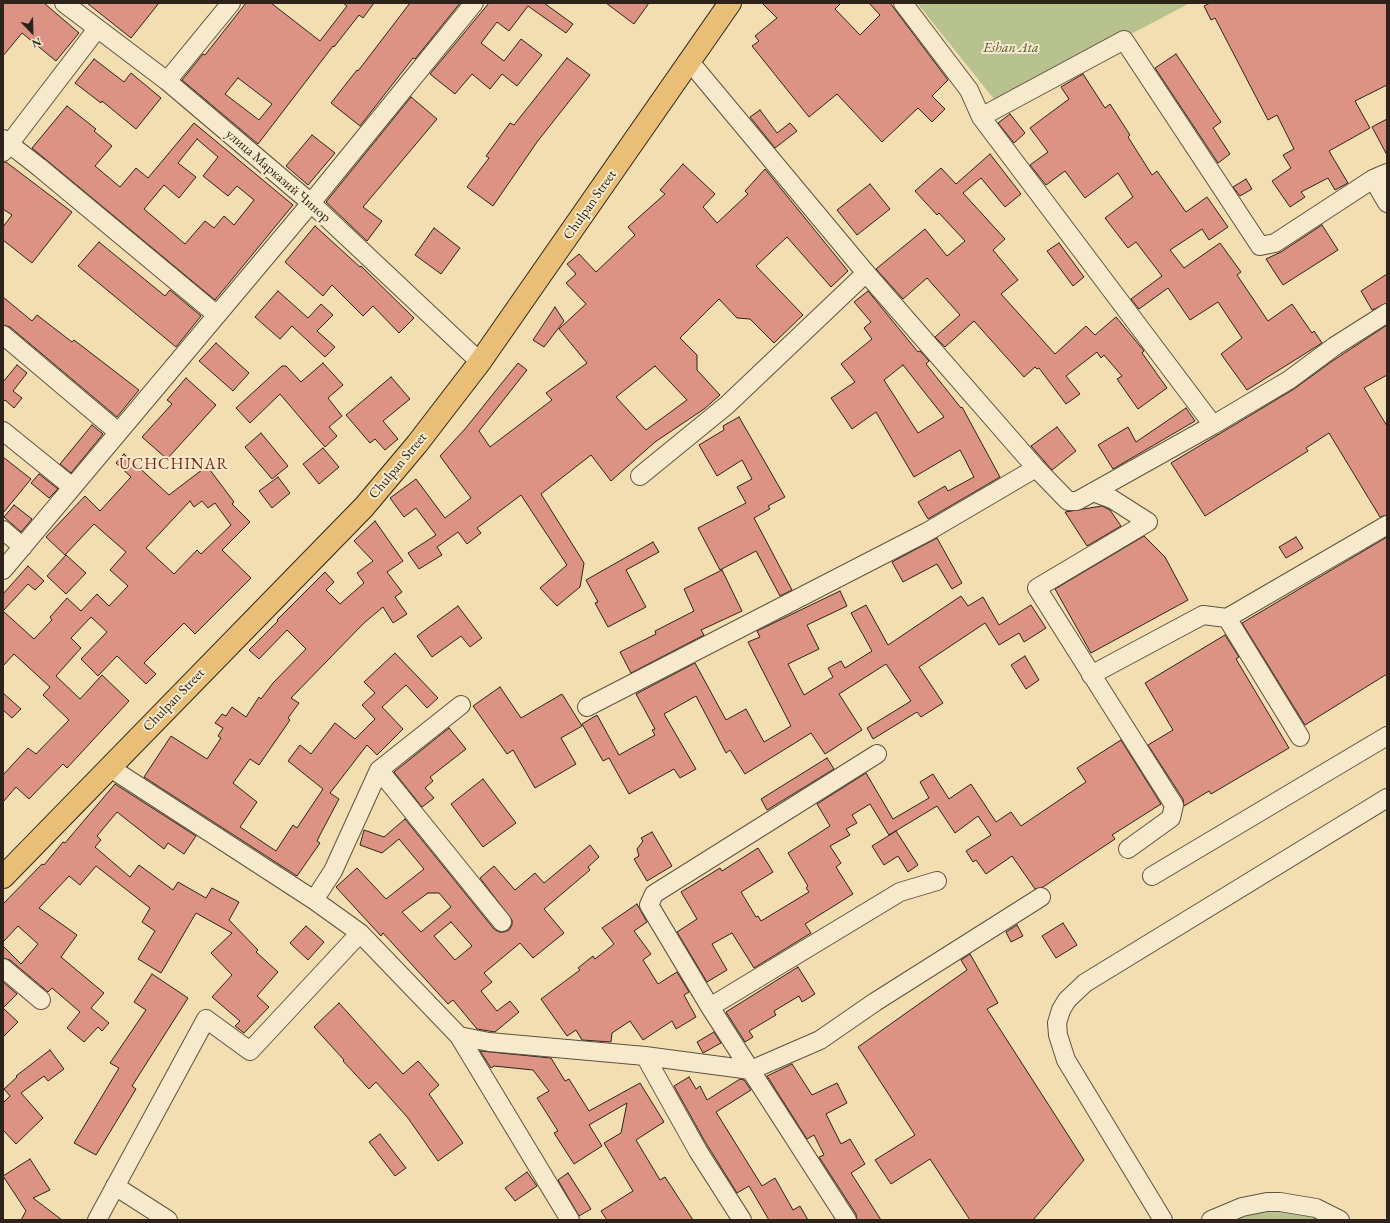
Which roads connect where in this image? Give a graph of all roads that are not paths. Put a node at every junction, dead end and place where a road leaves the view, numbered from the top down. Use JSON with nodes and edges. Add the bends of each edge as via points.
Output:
{"nodes":[{"id":1,"x":64,"y":3,"type":"edge"},
{"id":2,"x":231,"y":3,"type":"edge"},
{"id":3,"x":474,"y":3,"type":"edge"},
{"id":4,"x":903,"y":3,"type":"edge"},
{"id":5,"x":722,"y":6,"type":"edge"},
{"id":6,"x":97,"y":29,"type":"junction"},
{"id":7,"x":690,"y":62,"type":"junction"},
{"id":8,"x":167,"y":81,"type":"junction"},
{"id":9,"x":981,"y":118,"type":"junction"},
{"id":10,"x":5,"y":145,"type":"edge"},
{"id":11,"x":1380,"y":176,"type":"edge"},
{"id":12,"x":311,"y":202,"type":"junction"},
{"id":13,"x":1387,"y":203,"type":"edge"},
{"id":14,"x":866,"y":273,"type":"junction"},
{"id":15,"x":1387,"y":313,"type":"edge"},
{"id":16,"x":217,"y":315,"type":"junction"},
{"id":17,"x":3,"y":335,"type":"edge"},
{"id":18,"x":480,"y":362,"type":"junction"},
{"id":19,"x":1213,"y":425,"type":"junction"},
{"id":20,"x":3,"y":432,"type":"edge"},
{"id":21,"x":118,"y":432,"type":"junction"},
{"id":22,"x":1036,"y":468,"type":"junction"},
{"id":23,"x":640,"y":476,"type":"dead end"},
{"id":24,"x":71,"y":486,"type":"junction"},
{"id":25,"x":1093,"y":492,"type":"junction"},
{"id":26,"x":1387,"y":525,"type":"edge"},
{"id":27,"x":3,"y":530,"type":"edge"},
{"id":28,"x":23,"y":547,"type":"junction"},
{"id":29,"x":3,"y":570,"type":"edge"},
{"id":30,"x":1227,"y":618,"type":"junction"},
{"id":31,"x":1091,"y":675,"type":"junction"},
{"id":32,"x":461,"y":705,"type":"dead end"},
{"id":33,"x":587,"y":707,"type":"dead end"},
{"id":34,"x":1387,"y":736,"type":"edge"},
{"id":35,"x":1300,"y":737,"type":"dead end"},
{"id":36,"x":876,"y":754,"type":"dead end"},
{"id":37,"x":109,"y":767,"type":"junction"},
{"id":38,"x":379,"y":770,"type":"junction"},
{"id":39,"x":1387,"y":798,"type":"edge"},
{"id":40,"x":1128,"y":849,"type":"dead end"},
{"id":41,"x":1152,"y":876,"type":"dead end"},
{"id":42,"x":3,"y":877,"type":"edge"},
{"id":43,"x":937,"y":881,"type":"dead end"},
{"id":44,"x":1041,"y":897,"type":"dead end"},
{"id":45,"x":314,"y":900,"type":"junction"},
{"id":46,"x":502,"y":922,"type":"dead end"},
{"id":47,"x":360,"y":933,"type":"junction"},
{"id":48,"x":3,"y":968,"type":"edge"},
{"id":49,"x":41,"y":1000,"type":"dead end"},
{"id":50,"x":710,"y":1007,"type":"junction"},
{"id":51,"x":459,"y":1036,"type":"junction"},
{"id":52,"x":645,"y":1056,"type":"junction"},
{"id":53,"x":751,"y":1070,"type":"junction"},
{"id":54,"x":115,"y":1186,"type":"junction"},
{"id":55,"x":97,"y":1220,"type":"edge"},
{"id":56,"x":168,"y":1220,"type":"edge"},
{"id":57,"x":570,"y":1220,"type":"edge"},
{"id":58,"x":742,"y":1220,"type":"edge"},
{"id":59,"x":847,"y":1220,"type":"edge"},
{"id":60,"x":1163,"y":1220,"type":"edge"},
{"id":61,"x":1211,"y":1220,"type":"edge"},
{"id":62,"x":1340,"y":1220,"type":"edge"}],
"edges":[{"from":1,"to":6,"type":"street","name":"улица Марказий Чинор"},
{"from":2,"to":8,"type":"street"},
{"from":3,"to":12,"type":"street"},
{"from":4,"to":9,"type":"street","via":[[969,90]]},
{"from":5,"to":7,"type":"main road","name":"Chulpan Street"},
{"from":6,"to":8,"type":"street","name":"улица Марказий Чинор"},
{"from":6,"to":10,"type":"street"},
{"from":7,"to":14,"type":"street"},
{"from":7,"to":18,"type":"main road","name":"Chulpan Street"},
{"from":8,"to":12,"type":"street","name":"улица Марказий Чинор"},
{"from":9,"to":11,"type":"street","via":[[1124,40],[1260,246],[1275,243]]},
{"from":9,"to":19,"type":"street"},
{"from":10,"to":16,"type":"street","via":[[39,167]]},
{"from":11,"to":13,"type":"street"},
{"from":12,"to":16,"type":"street"},
{"from":12,"to":18,"type":"street","name":"улица Марказий Чинор"},
{"from":14,"to":22,"type":"street"},
{"from":14,"to":23,"type":"street","via":[[727,405]]},
{"from":15,"to":19,"type":"street","via":[[1335,346],[1289,380]]},
{"from":16,"to":21,"type":"street"},
{"from":17,"to":21,"type":"street"},
{"from":18,"to":37,"type":"main road","name":"Chulpan Street","via":[[417,444],[364,507]]},
{"from":19,"to":25,"type":"street"},
{"from":20,"to":24,"type":"street"},
{"from":21,"to":24,"type":"street"},
{"from":22,"to":25,"type":"street","via":[[1068,500],[1078,501]]},
{"from":22,"to":33,"type":"street","via":[[928,532]]},
{"from":24,"to":28,"type":"street"},
{"from":25,"to":31,"type":"street","via":[[1112,500],[1148,522],[1038,588]]},
{"from":26,"to":30,"type":"street"},
{"from":27,"to":28,"type":"street"},
{"from":28,"to":29,"type":"street"},
{"from":30,"to":31,"type":"street","via":[[1203,615]]},
{"from":30,"to":35,"type":"street"},
{"from":31,"to":40,"type":"street","via":[[1174,805],[1171,818]]},
{"from":32,"to":38,"type":"street"},
{"from":34,"to":41,"type":"street"},
{"from":36,"to":50,"type":"street","via":[[654,894],[649,905]]},
{"from":37,"to":42,"type":"main road","name":"Chulpan Street"},
{"from":37,"to":45,"type":"street"},
{"from":38,"to":45,"type":"street","via":[[333,871]]},
{"from":38,"to":46,"type":"street"},
{"from":39,"to":60,"type":"street","via":[[1085,983],[1067,1000],[1061,1010],[1057,1023],[1058,1035],[1066,1060]]},
{"from":43,"to":50,"type":"street","via":[[900,892]]},
{"from":44,"to":53,"type":"street","via":[[875,1002],[820,1040]]},
{"from":45,"to":47,"type":"street"},
{"from":47,"to":51,"type":"street"},
{"from":47,"to":54,"type":"street","via":[[250,1051],[206,1019]]},
{"from":48,"to":49,"type":"street"},
{"from":50,"to":53,"type":"street"},
{"from":51,"to":52,"type":"street","via":[[489,1042]]},
{"from":51,"to":57,"type":"street"},
{"from":52,"to":53,"type":"street"},
{"from":52,"to":58,"type":"street","via":[[698,1151]]},
{"from":53,"to":59,"type":"street"},
{"from":54,"to":55,"type":"street"},
{"from":54,"to":56,"type":"street"},
{"from":61,"to":62,"type":"street","via":[[1242,1207],[1280,1202],[1316,1208]]}]}
